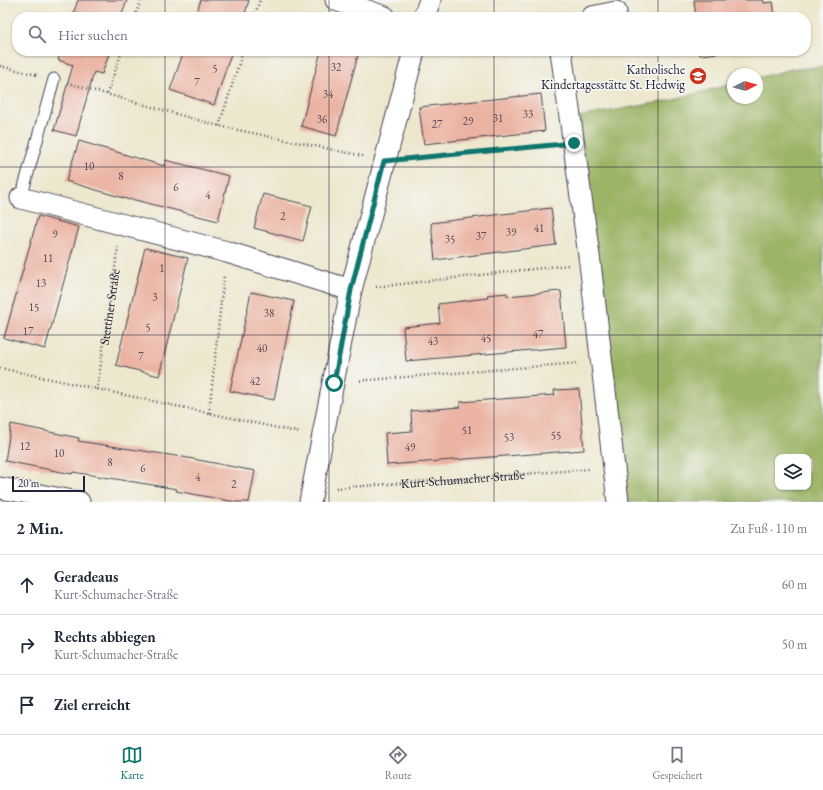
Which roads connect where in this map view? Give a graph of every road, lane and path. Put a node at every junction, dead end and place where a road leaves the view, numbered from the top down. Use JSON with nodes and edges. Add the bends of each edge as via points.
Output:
{"nodes":[{"id":1,"x":141,"y":0,"type":"edge"},
{"id":2,"x":260,"y":0,"type":"edge"},
{"id":3,"x":336,"y":0,"type":"edge"},
{"id":4,"x":430,"y":0,"type":"edge"},
{"id":5,"x":137,"y":12,"type":"edge"},
{"id":6,"x":256,"y":12,"type":"edge"},
{"id":7,"x":371,"y":12,"type":"edge"},
{"id":8,"x":426,"y":12,"type":"edge"},
{"id":9,"x":120,"y":56,"type":"edge"},
{"id":10,"x":241,"y":56,"type":"edge"},
{"id":11,"x":413,"y":56,"type":"edge"},
{"id":12,"x":562,"y":56,"type":"edge"},
{"id":13,"x":0,"y":66,"type":"edge"},
{"id":14,"x":54,"y":79,"type":"junction"},
{"id":15,"x":107,"y":94,"type":"junction"},
{"id":16,"x":219,"y":126,"type":"junction"},
{"id":17,"x":574,"y":143,"type":"junction"},
{"id":18,"x":384,"y":161,"type":"junction"},
{"id":19,"x":22,"y":198,"type":"joint"},
{"id":20,"x":122,"y":224,"type":"junction"},
{"id":21,"x":226,"y":252,"type":"junction"},
{"id":22,"x":590,"y":263,"type":"junction"},
{"id":23,"x":351,"y":290,"type":"junction"},
{"id":24,"x":601,"y":361,"type":"junction"},
{"id":25,"x":0,"y":368,"type":"edge"},
{"id":26,"x":334,"y":383,"type":"junction"},
{"id":27,"x":97,"y":390,"type":"junction"},
{"id":28,"x":209,"y":413,"type":"junction"},
{"id":29,"x":322,"y":438,"type":"junction"},
{"id":30,"x":614,"y":467,"type":"junction"},
{"id":31,"x":0,"y":488,"type":"edge"},
{"id":32,"x":311,"y":496,"type":"edge"},
{"id":33,"x":79,"y":502,"type":"edge"},
{"id":34,"x":618,"y":502,"type":"edge"}],
"edges":[{"from":1,"to":5,"type":"path"},
{"from":2,"to":6,"type":"path"},
{"from":3,"to":7,"type":"street"},
{"from":4,"to":8,"type":"street"},
{"from":9,"to":15,"type":"path"},
{"from":10,"to":16,"type":"path"},
{"from":11,"to":18,"type":"street"},
{"from":12,"to":17,"type":"street"},
{"from":13,"to":14,"type":"path"},
{"from":14,"to":15,"type":"path"},
{"from":14,"to":19,"type":"lane"},
{"from":15,"to":16,"type":"path"},
{"from":16,"to":18,"type":"path"},
{"from":17,"to":18,"type":"path"},
{"from":17,"to":22,"type":"street"},
{"from":18,"to":23,"type":"street"},
{"from":19,"to":20,"type":"street"},
{"from":20,"to":21,"type":"street"},
{"from":20,"to":27,"type":"path","name":"Stettiner Straße"},
{"from":21,"to":23,"type":"street"},
{"from":21,"to":28,"type":"path"},
{"from":22,"to":23,"type":"path"},
{"from":22,"to":24,"type":"street"},
{"from":23,"to":26,"type":"street"},
{"from":24,"to":26,"type":"path"},
{"from":24,"to":30,"type":"street"},
{"from":25,"to":27,"type":"path"},
{"from":26,"to":29,"type":"street"},
{"from":27,"to":28,"type":"path"},
{"from":28,"to":29,"type":"path"},
{"from":29,"to":32,"type":"street"},
{"from":30,"to":32,"type":"path","name":"Kurt-Schumacher-Straße"},
{"from":30,"to":34,"type":"street"},
{"from":31,"to":33,"type":"street"}]}
